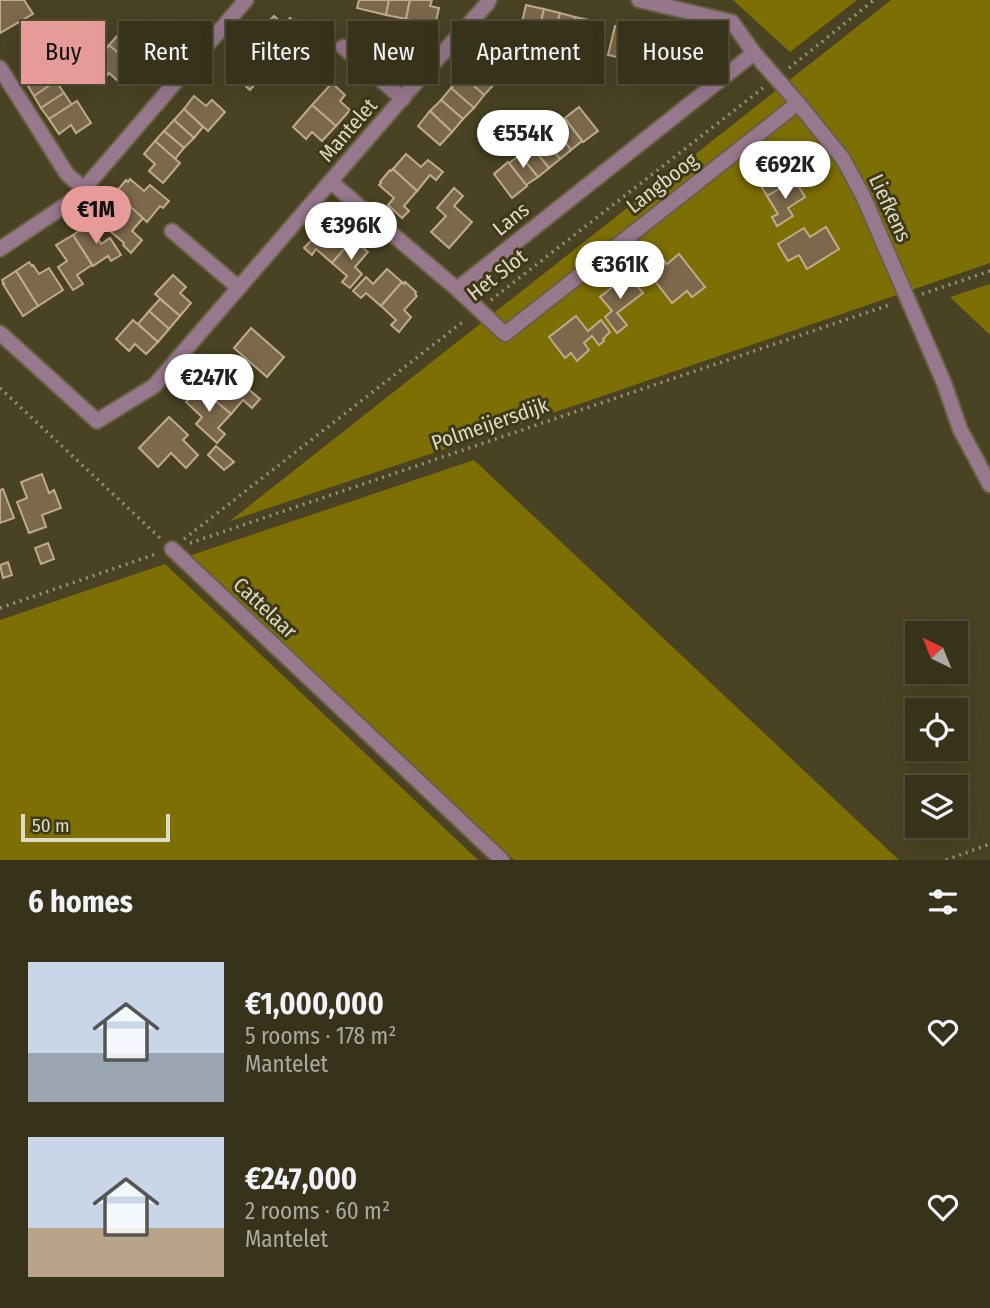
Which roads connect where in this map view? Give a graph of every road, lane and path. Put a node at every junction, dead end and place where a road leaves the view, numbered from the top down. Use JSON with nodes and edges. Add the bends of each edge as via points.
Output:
{"nodes":[{"id":1,"x":246,"y":0,"type":"edge"},
{"id":2,"x":489,"y":0,"type":"edge"},
{"id":3,"x":639,"y":0,"type":"edge"},
{"id":4,"x":874,"y":0,"type":"edge"},
{"id":5,"x":343,"y":47,"type":"dead end"},
{"id":6,"x":754,"y":53,"type":"junction"},
{"id":7,"x":0,"y":68,"type":"edge"},
{"id":8,"x":776,"y":78,"type":"junction"},
{"id":9,"x":403,"y":99,"type":"junction"},
{"id":10,"x":798,"y":103,"type":"junction"},
{"id":11,"x":331,"y":182,"type":"junction"},
{"id":12,"x":84,"y":190,"type":"junction"},
{"id":13,"x":172,"y":231,"type":"dead end"},
{"id":14,"x":0,"y":249,"type":"edge"},
{"id":15,"x":990,"y":271,"type":"edge"},
{"id":16,"x":239,"y":288,"type":"junction"},
{"id":17,"x":457,"y":289,"type":"junction"},
{"id":18,"x":907,"y":299,"type":"junction"},
{"id":19,"x":479,"y":310,"type":"junction"},
{"id":20,"x":0,"y":333,"type":"edge"},
{"id":21,"x":0,"y":388,"type":"edge"},
{"id":22,"x":990,"y":485,"type":"edge"},
{"id":23,"x":172,"y":549,"type":"junction"},
{"id":24,"x":0,"y":608,"type":"edge"},
{"id":25,"x":990,"y":844,"type":"edge"},
{"id":26,"x":502,"y":860,"type":"edge"},
{"id":27,"x":946,"y":860,"type":"edge"}],
"edges":[{"from":1,"to":12,"type":"street"},
{"from":2,"to":9,"type":"street","name":"Mantelet"},
{"from":3,"to":6,"type":"street","name":"Liefkens","via":[[732,22]]},
{"from":4,"to":8,"type":"path","name":"Het Slot"},
{"from":5,"to":9,"type":"street"},
{"from":6,"to":8,"type":"street","name":"Liefkens"},
{"from":6,"to":17,"type":"street","name":"Lans"},
{"from":7,"to":12,"type":"street","via":[[67,174]]},
{"from":8,"to":10,"type":"street","name":"Liefkens"},
{"from":8,"to":19,"type":"path","name":"Het Slot"},
{"from":9,"to":11,"type":"street","name":"Mantelet"},
{"from":10,"to":18,"type":"street","name":"Liefkens","via":[[843,159]]},
{"from":10,"to":19,"type":"street","name":"Langboog","via":[[505,334]]},
{"from":11,"to":16,"type":"street","name":"Mantelet"},
{"from":11,"to":17,"type":"street"},
{"from":12,"to":14,"type":"street"},
{"from":13,"to":16,"type":"street"},
{"from":15,"to":18,"type":"path","name":"Polmeijersdijk"},
{"from":16,"to":20,"type":"street","name":"Mantelet","via":[[154,386],[97,421]]},
{"from":17,"to":19,"type":"street","name":"Langboog"},
{"from":18,"to":22,"type":"street","name":"Liefkens","via":[[960,429]]},
{"from":18,"to":23,"type":"path","name":"Polmeijersdijk"},
{"from":19,"to":23,"type":"path","name":"Het Slot"},
{"from":21,"to":23,"type":"path"},
{"from":23,"to":24,"type":"path","name":"Polmeijersdijk"},
{"from":23,"to":26,"type":"street","name":"Cattelaar"},
{"from":25,"to":27,"type":"path"}]}
